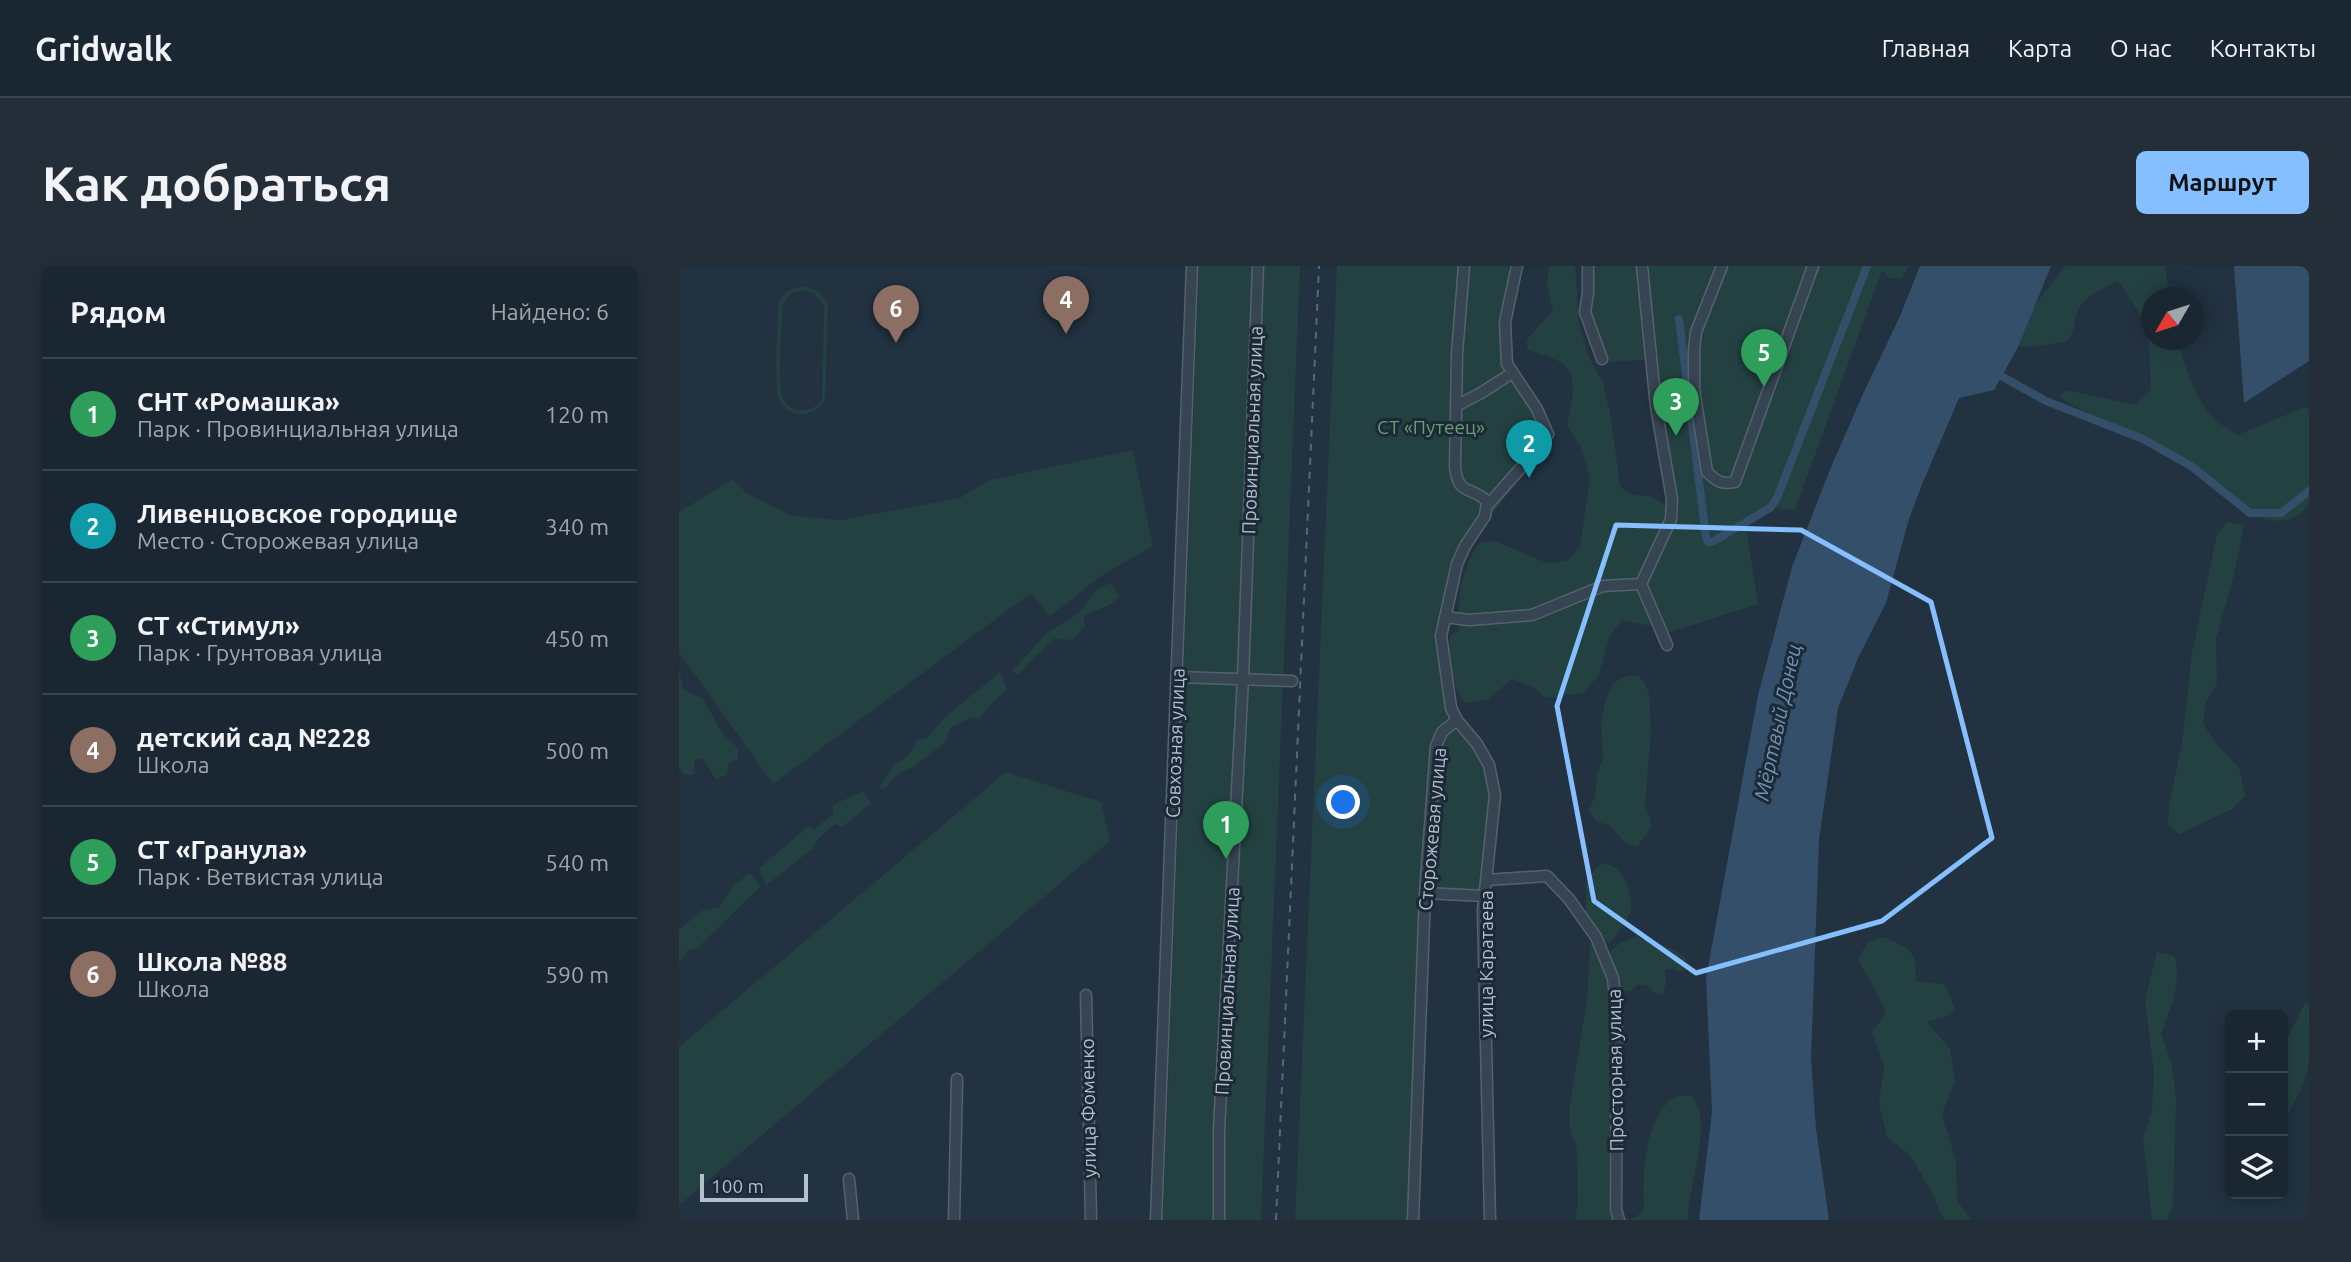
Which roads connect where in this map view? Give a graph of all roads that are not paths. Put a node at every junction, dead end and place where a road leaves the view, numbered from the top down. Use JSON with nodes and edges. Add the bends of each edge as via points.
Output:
{"nodes":[{"id":1,"x":1192,"y":266,"type":"edge"},
{"id":2,"x":1258,"y":266,"type":"edge"},
{"id":3,"x":1464,"y":266,"type":"edge"},
{"id":4,"x":1517,"y":266,"type":"edge"},
{"id":5,"x":1588,"y":266,"type":"edge"},
{"id":6,"x":1642,"y":266,"type":"edge"},
{"id":7,"x":1722,"y":266,"type":"edge"},
{"id":8,"x":1813,"y":266,"type":"edge"},
{"id":9,"x":1602,"y":359,"type":"dead end"},
{"id":10,"x":1512,"y":373,"type":"junction"},
{"id":11,"x":1456,"y":406,"type":"junction"},
{"id":12,"x":1487,"y":506,"type":"junction"},
{"id":13,"x":1641,"y":584,"type":"junction"},
{"id":14,"x":1445,"y":617,"type":"junction"},
{"id":15,"x":1667,"y":645,"type":"dead end"},
{"id":16,"x":1178,"y":677,"type":"junction"},
{"id":17,"x":1243,"y":678,"type":"junction"},
{"id":18,"x":1292,"y":681,"type":"dead end"},
{"id":19,"x":1457,"y":720,"type":"junction"},
{"id":20,"x":1486,"y":880,"type":"junction"},
{"id":21,"x":1425,"y":893,"type":"junction"},
{"id":22,"x":1484,"y":896,"type":"junction"},
{"id":23,"x":1086,"y":995,"type":"dead end"},
{"id":24,"x":957,"y":1079,"type":"dead end"},
{"id":25,"x":849,"y":1179,"type":"dead end"},
{"id":26,"x":853,"y":1220,"type":"edge"},
{"id":27,"x":954,"y":1220,"type":"edge"},
{"id":28,"x":1091,"y":1220,"type":"edge"},
{"id":29,"x":1156,"y":1220,"type":"edge"},
{"id":30,"x":1219,"y":1220,"type":"edge"},
{"id":31,"x":1413,"y":1220,"type":"edge"},
{"id":32,"x":1490,"y":1220,"type":"edge"},
{"id":33,"x":1619,"y":1220,"type":"edge"}],
"edges":[{"from":1,"to":16,"type":"street","name":"Совхозная улица"},
{"from":2,"to":17,"type":"street","name":"Провинциальная улица"},
{"from":3,"to":11,"type":"street"},
{"from":4,"to":10,"type":"street","via":[[1505,322],[1507,364]]},
{"from":5,"to":9,"type":"street","via":[[1585,312]]},
{"from":6,"to":13,"type":"street","via":[[1655,407],[1672,499],[1671,519]]},
{"from":7,"to":8,"type":"street","via":[[1696,332],[1694,389],[1707,472],[1725,484],[1735,482]]},
{"from":10,"to":11,"type":"street"},
{"from":10,"to":12,"type":"street","via":[[1548,434]]},
{"from":11,"to":12,"type":"street","via":[[1458,484],[1483,497]]},
{"from":12,"to":14,"type":"street","via":[[1457,564]]},
{"from":13,"to":14,"type":"street","via":[[1603,586],[1532,615],[1469,620]]},
{"from":13,"to":15,"type":"street"},
{"from":14,"to":19,"type":"street","via":[[1442,653]]},
{"from":16,"to":17,"type":"street"},
{"from":16,"to":29,"type":"street","name":"Совхозная улица"},
{"from":17,"to":18,"type":"street"},
{"from":17,"to":30,"type":"street","name":"Провинциальная улица","via":[[1219,1130]]},
{"from":19,"to":20,"type":"street","name":"улица Каратаева","via":[[1489,765],[1495,795]]},
{"from":19,"to":21,"type":"street","name":"Сторожевая улица","via":[[1442,732],[1436,746]]},
{"from":20,"to":22,"type":"street","name":"улица Каратаева"},
{"from":20,"to":33,"type":"street","name":"Просторная улица","via":[[1547,876],[1580,913],[1601,947],[1613,978],[1617,1016]]},
{"from":21,"to":22,"type":"street"},
{"from":21,"to":31,"type":"street","name":"Сторожевая улица"},
{"from":22,"to":32,"type":"street","name":"улица Каратаева"},
{"from":23,"to":28,"type":"street","name":"улица Фоменко"},
{"from":24,"to":27,"type":"street"},
{"from":25,"to":26,"type":"street"}]}
